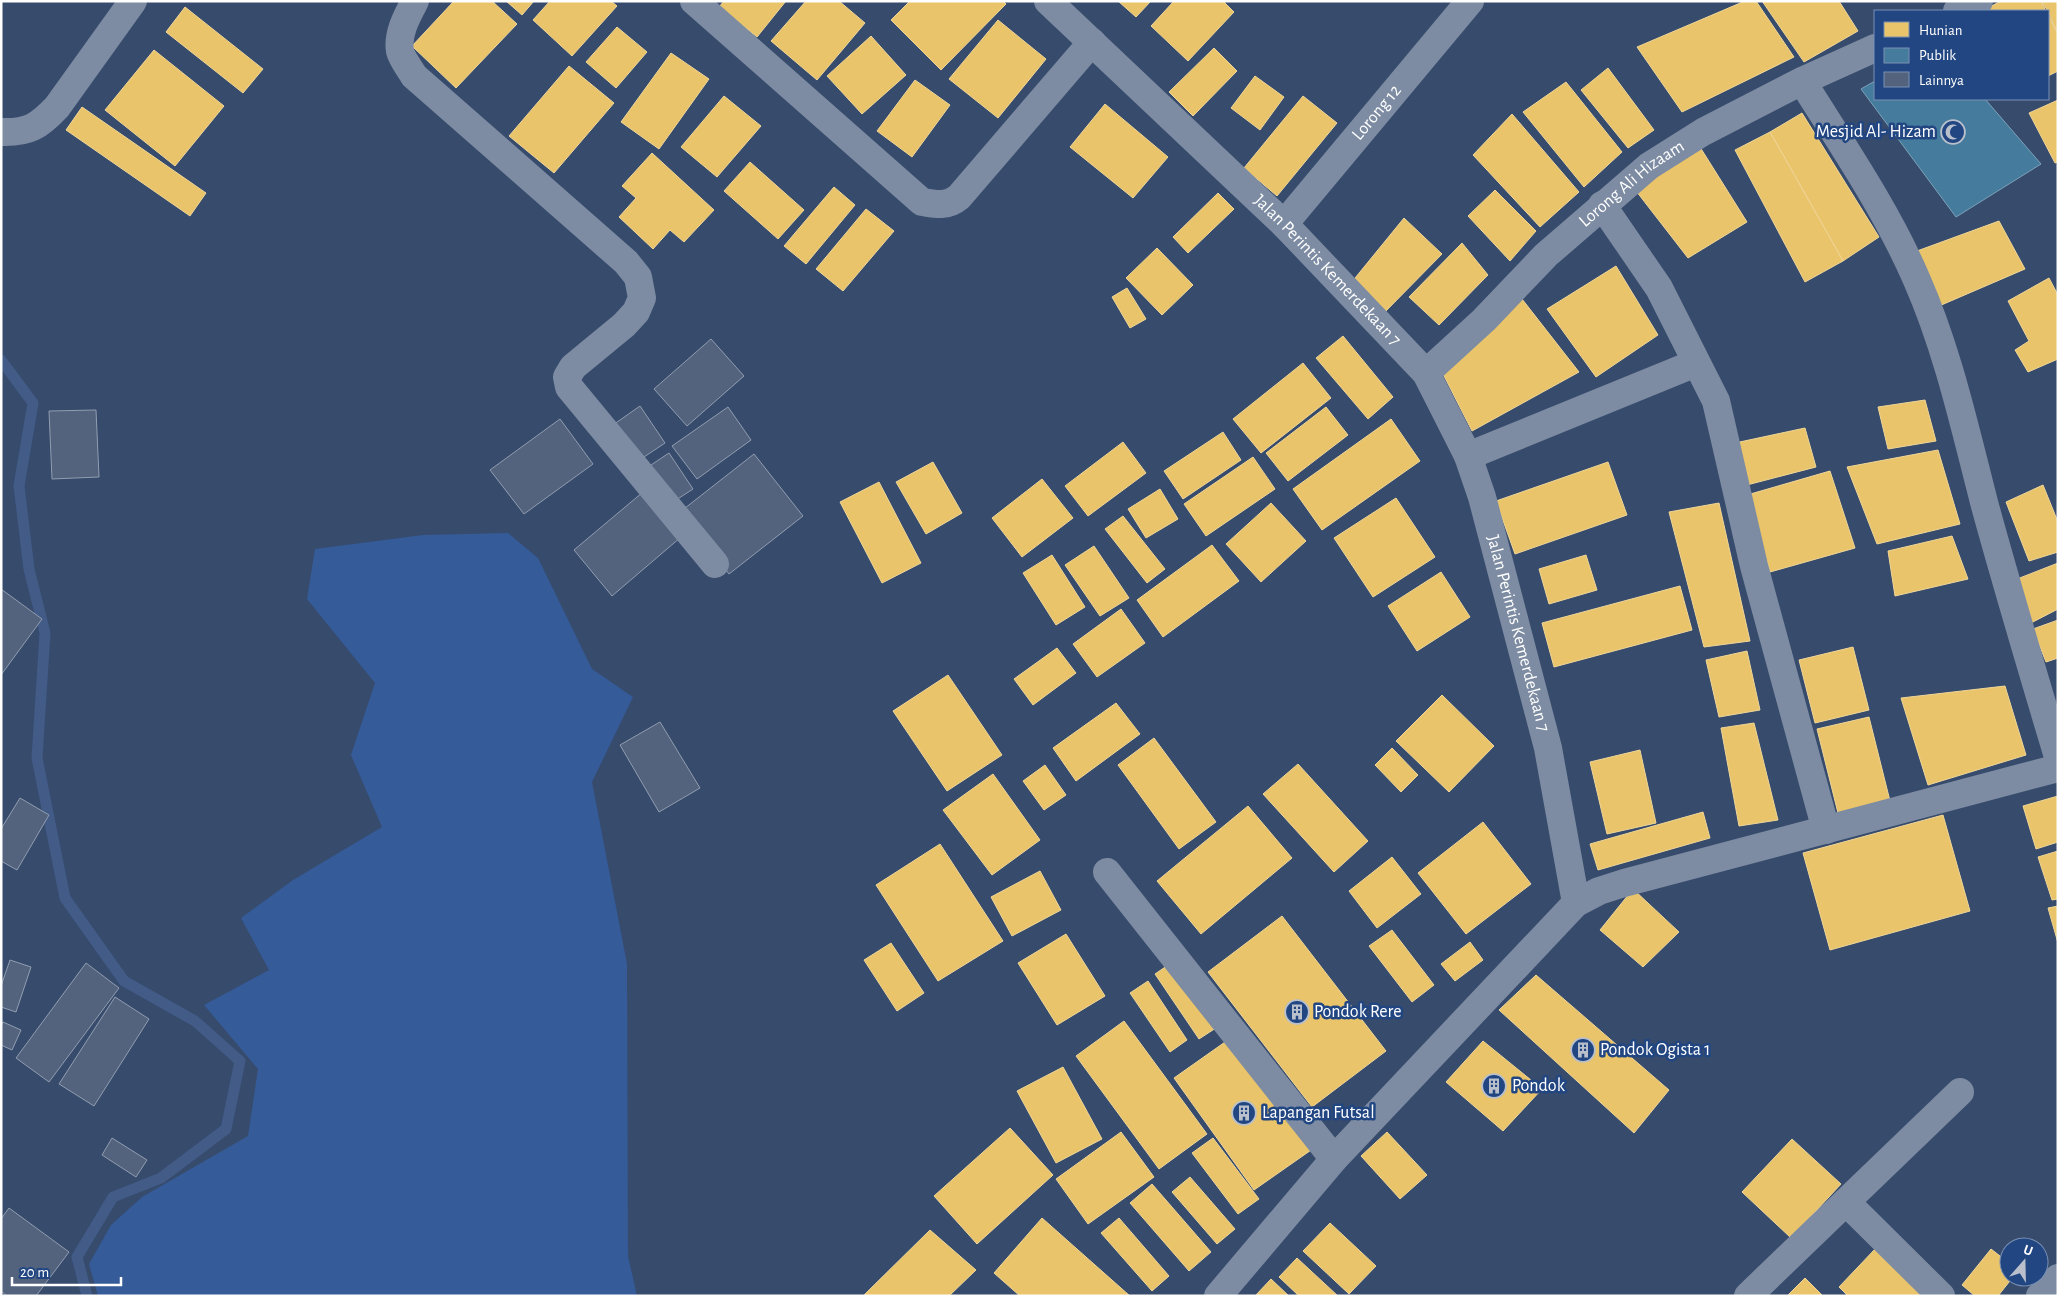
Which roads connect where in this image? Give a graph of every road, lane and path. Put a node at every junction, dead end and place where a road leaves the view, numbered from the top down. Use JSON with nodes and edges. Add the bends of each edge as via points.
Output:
{"nodes":[{"id":1,"x":132,"y":1,"type":"edge"},
{"id":2,"x":415,"y":1,"type":"edge"},
{"id":3,"x":694,"y":1,"type":"edge"},
{"id":4,"x":1048,"y":1,"type":"edge"},
{"id":5,"x":1470,"y":1,"type":"edge"},
{"id":6,"x":1979,"y":1,"type":"edge"},
{"id":7,"x":1959,"y":10,"type":"edge"},
{"id":8,"x":1092,"y":42,"type":"junction"},
{"id":9,"x":1874,"y":48,"type":"edge"},
{"id":10,"x":1802,"y":81,"type":"junction"},
{"id":11,"x":1,"y":132,"type":"edge"},
{"id":12,"x":1602,"y":205,"type":"junction"},
{"id":13,"x":1284,"y":224,"type":"junction"},
{"id":14,"x":1696,"y":363,"type":"junction"},
{"id":15,"x":1426,"y":373,"type":"junction"},
{"id":16,"x":1468,"y":456,"type":"junction"},
{"id":17,"x":715,"y":564,"type":"dead end"},
{"id":18,"x":2058,"y":757,"type":"edge"},
{"id":19,"x":2058,"y":768,"type":"edge"},
{"id":20,"x":1826,"y":830,"type":"junction"},
{"id":21,"x":1108,"y":872,"type":"dead end"},
{"id":22,"x":1576,"y":903,"type":"junction"},
{"id":23,"x":1960,"y":1092,"type":"dead end"},
{"id":24,"x":1334,"y":1158,"type":"junction"},
{"id":25,"x":1846,"y":1202,"type":"junction"},
{"id":26,"x":2058,"y":1278,"type":"edge"},
{"id":27,"x":1218,"y":1296,"type":"edge"},
{"id":28,"x":1748,"y":1296,"type":"edge"},
{"id":29,"x":1941,"y":1296,"type":"edge"},
{"id":30,"x":2040,"y":1296,"type":"edge"}],
"edges":[{"from":1,"to":11,"type":"street","via":[[58,107],[32,130]]},
{"from":2,"to":17,"type":"street","via":[[406,16],[400,52],[414,76],[626,262],[638,277],[642,298],[636,312],[573,367],[567,377],[569,387]]},
{"from":3,"to":8,"type":"street","via":[[922,202],[940,204],[952,202],[959,196]]},
{"from":4,"to":8,"type":"street","name":"Jalan Perintis Kemerdekaan 7"},
{"from":5,"to":13,"type":"street","name":"Lorong 12"},
{"from":6,"to":7,"type":"street"},
{"from":8,"to":13,"type":"street","name":"Jalan Perintis Kemerdekaan 7"},
{"from":9,"to":10,"type":"street","name":"Lorong Ali Hizaam"},
{"from":10,"to":12,"type":"street","name":"Lorong Ali Hizaam","via":[[1695,137],[1649,166]]},
{"from":10,"to":18,"type":"street","via":[[1888,222],[1916,277],[1935,325]]},
{"from":12,"to":14,"type":"street","via":[[1659,288]]},
{"from":12,"to":15,"type":"street","name":"Lorong Ali Hizaam"},
{"from":13,"to":15,"type":"street","name":"Jalan Perintis Kemerdekaan 7"},
{"from":14,"to":16,"type":"street"},
{"from":14,"to":20,"type":"street","via":[[1716,401],[1754,566]]},
{"from":15,"to":16,"type":"street","name":"Jalan Perintis Kemerdekaan 7"},
{"from":16,"to":22,"type":"street","name":"Jalan Perintis Kemerdekaan 7","via":[[1482,497],[1548,748]]},
{"from":19,"to":20,"type":"street"},
{"from":20,"to":22,"type":"street","via":[[1624,883]]},
{"from":21,"to":24,"type":"street"},
{"from":22,"to":24,"type":"street"},
{"from":23,"to":25,"type":"street"},
{"from":24,"to":27,"type":"street"},
{"from":25,"to":28,"type":"street"},
{"from":25,"to":29,"type":"street"},
{"from":26,"to":30,"type":"street"}]}
